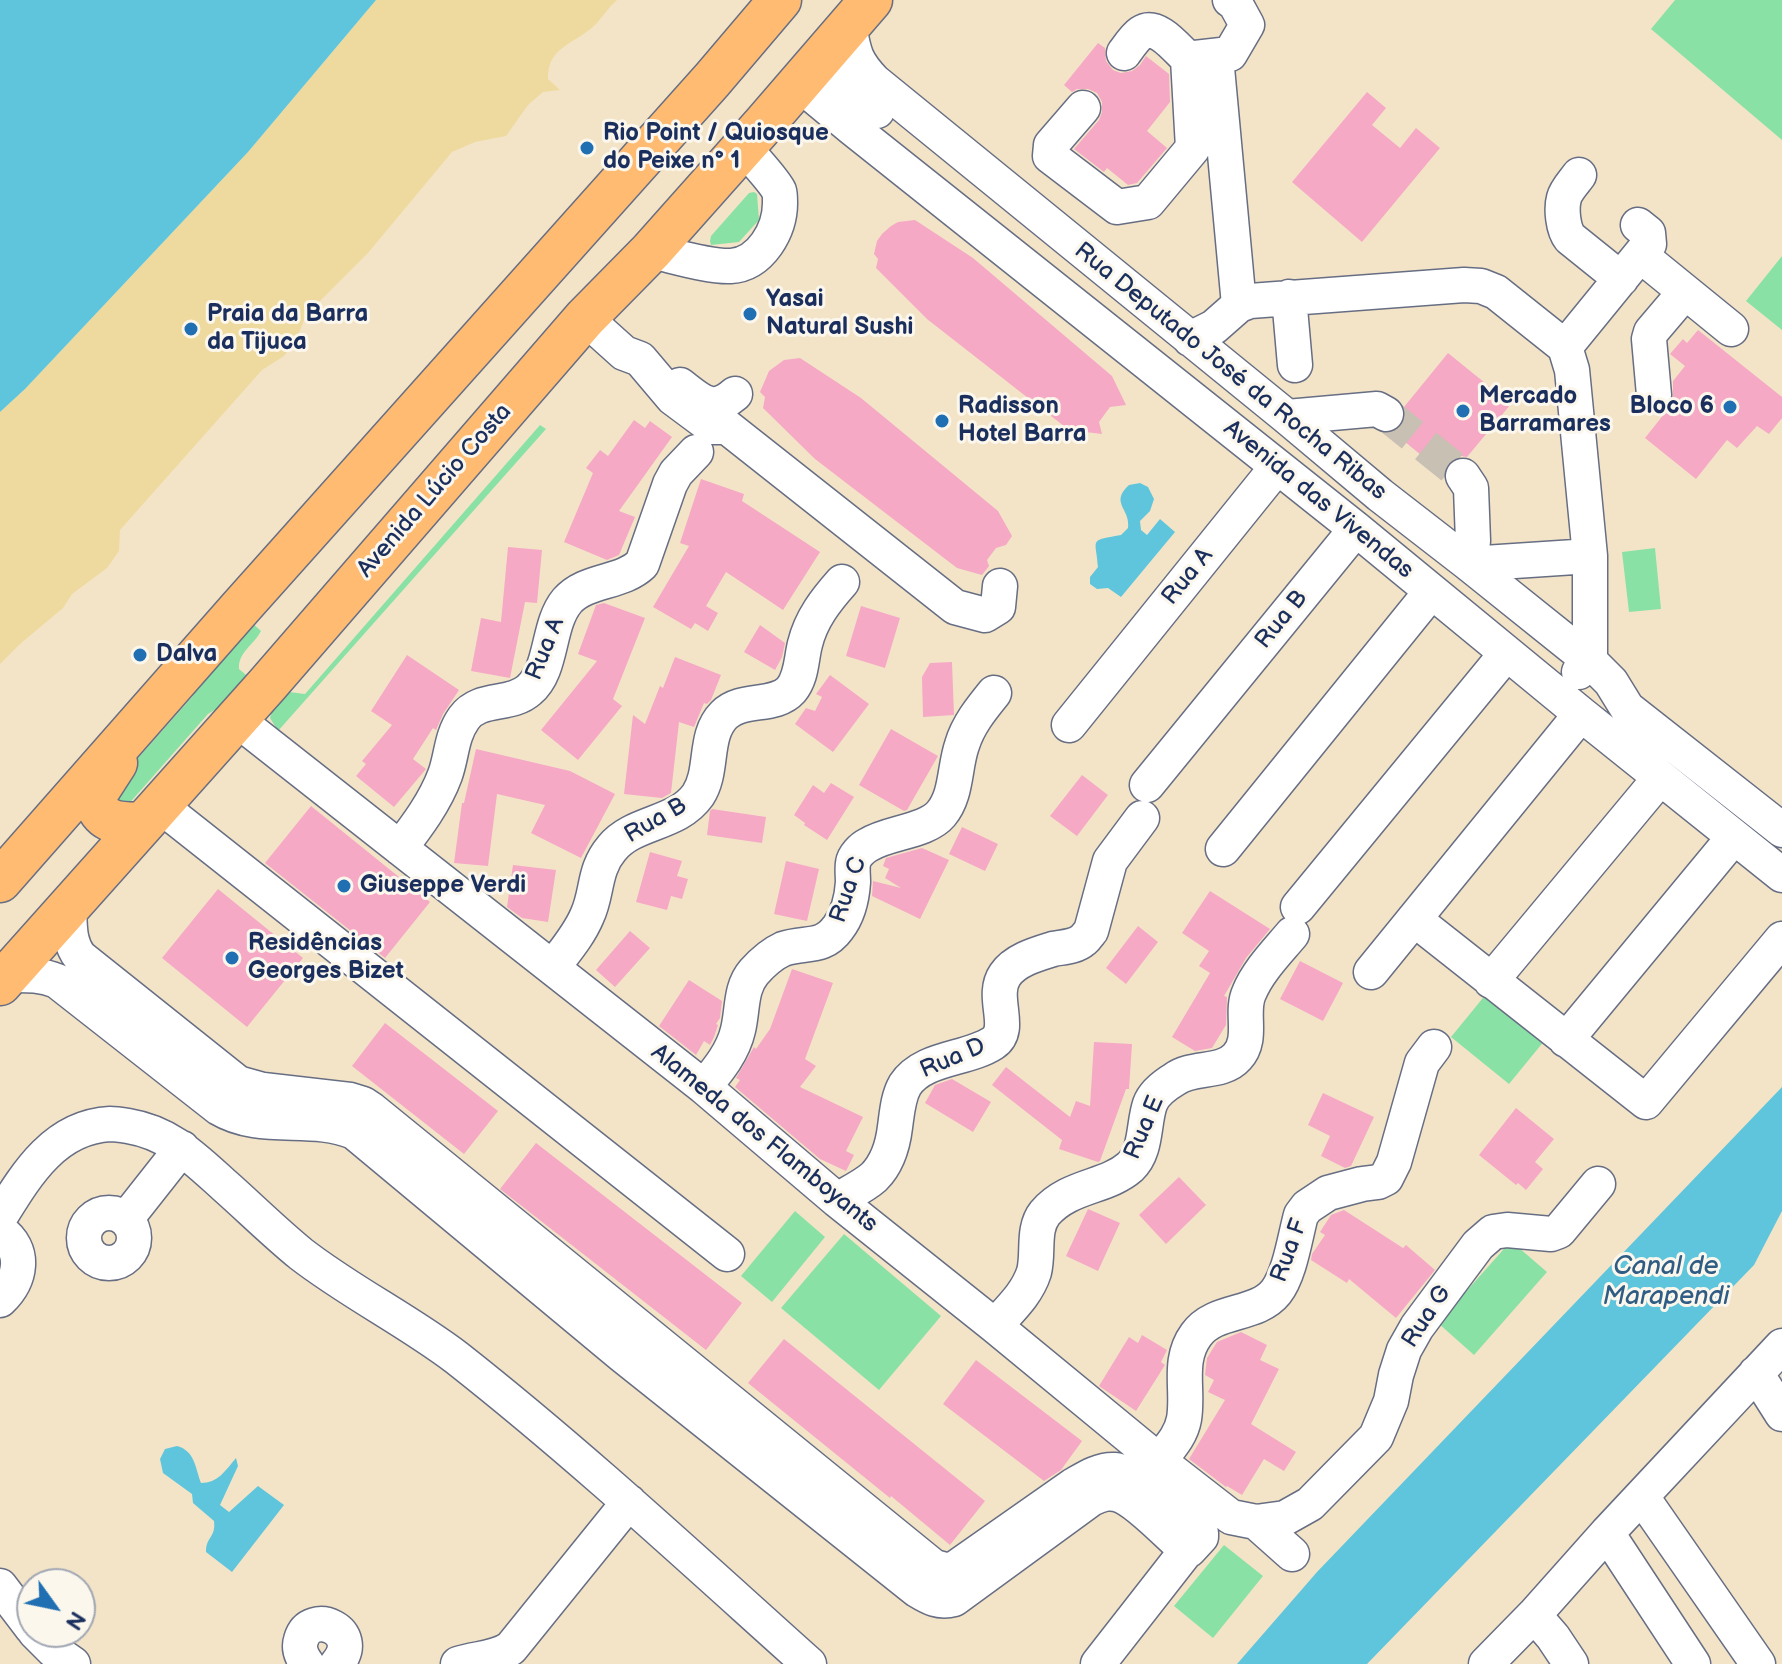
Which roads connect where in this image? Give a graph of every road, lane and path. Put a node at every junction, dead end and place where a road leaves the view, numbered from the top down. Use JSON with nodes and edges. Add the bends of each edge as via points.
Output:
{"nodes":[{"id":1,"x":780,"y":0,"type":"edge"},
{"id":2,"x":1230,"y":0,"type":"edge"},
{"id":3,"x":860,"y":13,"type":"edge"},
{"id":4,"x":1124,"y":53,"type":"dead end"},
{"id":5,"x":1211,"y":57,"type":"junction"},
{"id":6,"x":804,"y":77,"type":"junction"},
{"id":7,"x":1083,"y":108,"type":"dead end"},
{"id":8,"x":744,"y":147,"type":"junction"},
{"id":9,"x":1579,"y":175,"type":"dead end"},
{"id":10,"x":651,"y":251,"type":"junction"},
{"id":11,"x":1633,"y":253,"type":"junction"},
{"id":12,"x":1685,"y":292,"type":"junction"},
{"id":13,"x":1289,"y":297,"type":"junction"},
{"id":14,"x":1244,"y":303,"type":"junction"},
{"id":15,"x":585,"y":318,"type":"junction"},
{"id":16,"x":1731,"y":329,"type":"dead end"},
{"id":17,"x":1190,"y":339,"type":"junction"},
{"id":18,"x":1565,"y":347,"type":"junction"},
{"id":19,"x":640,"y":359,"type":"junction"},
{"id":20,"x":1295,"y":365,"type":"dead end"},
{"id":21,"x":1220,"y":377,"type":"junction"},
{"id":22,"x":735,"y":394,"type":"dead end"},
{"id":23,"x":1654,"y":395,"type":"dead end"},
{"id":24,"x":1386,"y":414,"type":"tunnel mouth"},
{"id":25,"x":1287,"y":417,"type":"junction"},
{"id":26,"x":696,"y":452,"type":"dead end"},
{"id":27,"x":1277,"y":467,"type":"junction"},
{"id":28,"x":1463,"y":476,"type":"tunnel mouth"},
{"id":29,"x":1356,"y":529,"type":"junction"},
{"id":30,"x":1590,"y":556,"type":"junction"},
{"id":31,"x":1469,"y":564,"type":"junction"},
{"id":32,"x":842,"y":582,"type":"dead end"},
{"id":33,"x":1000,"y":586,"type":"dead end"},
{"id":34,"x":1431,"y":592,"type":"junction"},
{"id":35,"x":1506,"y":654,"type":"junction"},
{"id":36,"x":1581,"y":670,"type":"junction"},
{"id":37,"x":994,"y":693,"type":"dead end"},
{"id":38,"x":150,"y":712,"type":"junction"},
{"id":39,"x":1581,"y":714,"type":"junction"},
{"id":40,"x":236,"y":719,"type":"junction"},
{"id":41,"x":1069,"y":725,"type":"dead end"},
{"id":42,"x":1660,"y":778,"type":"junction"},
{"id":43,"x":1147,"y":785,"type":"dead end"},
{"id":44,"x":150,"y":815,"type":"junction"},
{"id":45,"x":1142,"y":818,"type":"dead end"},
{"id":46,"x":1782,"y":830,"type":"edge"},
{"id":47,"x":1734,"y":837,"type":"junction"},
{"id":48,"x":400,"y":848,"type":"junction"},
{"id":49,"x":1223,"y":849,"type":"dead end"},
{"id":50,"x":1782,"y":875,"type":"edge"},
{"id":51,"x":0,"y":881,"type":"edge"},
{"id":52,"x":69,"y":905,"type":"junction"},
{"id":53,"x":1414,"y":919,"type":"junction"},
{"id":54,"x":296,"y":938,"type":"dead end"},
{"id":55,"x":1782,"y":939,"type":"edge"},
{"id":56,"x":553,"y":967,"type":"junction"},
{"id":57,"x":1371,"y":972,"type":"dead end"},
{"id":58,"x":80,"y":977,"type":"junction"},
{"id":59,"x":4,"y":980,"type":"edge"},
{"id":60,"x":1491,"y":981,"type":"junction"},
{"id":61,"x":1566,"y":1040,"type":"junction"},
{"id":62,"x":1434,"y":1047,"type":"dead end"},
{"id":63,"x":704,"y":1087,"type":"junction"},
{"id":64,"x":182,"y":1148,"type":"junction"},
{"id":65,"x":1598,"y":1184,"type":"dead end"},
{"id":66,"x":837,"y":1200,"type":"junction"},
{"id":67,"x":0,"y":1217,"type":"edge"},
{"id":68,"x":126,"y":1219,"type":"dead end"},
{"id":69,"x":0,"y":1231,"type":"edge"},
{"id":70,"x":727,"y":1254,"type":"dead end"},
{"id":71,"x":0,"y":1300,"type":"edge"},
{"id":72,"x":995,"y":1326,"type":"junction"},
{"id":73,"x":1782,"y":1346,"type":"edge"},
{"id":74,"x":1756,"y":1373,"type":"junction"},
{"id":75,"x":1782,"y":1414,"type":"edge"},
{"id":76,"x":1159,"y":1461,"type":"junction"},
{"id":77,"x":1642,"y":1497,"type":"junction"},
{"id":78,"x":629,"y":1502,"type":"junction"},
{"id":79,"x":1256,"y":1522,"type":"junction"},
{"id":80,"x":1607,"y":1533,"type":"junction"},
{"id":81,"x":1292,"y":1554,"type":"dead end"},
{"id":82,"x":0,"y":1586,"type":"edge"},
{"id":83,"x":16,"y":1607,"type":"edge"},
{"id":84,"x":1534,"y":1615,"type":"junction"},
{"id":85,"x":51,"y":1648,"type":"edge"},
{"id":86,"x":73,"y":1664,"type":"edge"},
{"id":87,"x":458,"y":1664,"type":"edge"},
{"id":88,"x":809,"y":1664,"type":"edge"},
{"id":89,"x":1098,"y":1664,"type":"edge"},
{"id":90,"x":1486,"y":1664,"type":"edge"},
{"id":91,"x":1571,"y":1664,"type":"edge"},
{"id":92,"x":1693,"y":1664,"type":"edge"},
{"id":93,"x":1758,"y":1664,"type":"edge"}],
"edges":[{"from":1,"to":38,"type":"main road"},
{"from":2,"to":5,"type":"street","via":[[1247,25]]},
{"from":3,"to":6,"type":"main road","name":"Avenida Lúcio Costa"},
{"from":3,"to":17,"type":"street","name":"Rua Deputado José da Rocha Ribas","via":[[855,55],[874,81]]},
{"from":4,"to":5,"type":"street","via":[[1149,29]]},
{"from":5,"to":7,"type":"street","via":[[1193,148],[1148,202],[1117,207],[1050,156],[1051,145]]},
{"from":5,"to":14,"type":"street"},
{"from":6,"to":8,"type":"main road","name":"Avenida Lúcio Costa"},
{"from":6,"to":21,"type":"street","name":"Rua Deputado José da Rocha Ribas","via":[[831,77],[851,89]]},
{"from":6,"to":27,"type":"street","name":"Avenida das Vivendas","via":[[852,128]]},
{"from":8,"to":10,"type":"main road","name":"Avenida Lúcio Costa"},
{"from":8,"to":10,"type":"street","via":[[780,192],[780,218],[760,251],[733,266]]},
{"from":9,"to":11,"type":"street","via":[[1564,195],[1565,231],[1570,238]]},
{"from":10,"to":15,"type":"main road","name":"Avenida Lúcio Costa"},
{"from":11,"to":12,"type":"street"},
{"from":11,"to":18,"type":"street"},
{"from":12,"to":16,"type":"street"},
{"from":12,"to":23,"type":"street","via":[[1651,332]]},
{"from":13,"to":14,"type":"street"},
{"from":13,"to":18,"type":"street","via":[[1481,286]]},
{"from":13,"to":20,"type":"street"},
{"from":14,"to":17,"type":"street"},
{"from":15,"to":19,"type":"street","via":[[624,353]]},
{"from":15,"to":40,"type":"main road","name":"Avenida Lúcio Costa"},
{"from":17,"to":21,"type":"street","name":"Rua Deputado José da Rocha Ribas"},
{"from":18,"to":30,"type":"street","via":[[1572,370]]},
{"from":19,"to":22,"type":"street","via":[[706,404],[723,403]]},
{"from":19,"to":33,"type":"street","via":[[673,398],[712,427],[727,427],[955,607],[985,615],[998,607]]},
{"from":21,"to":25,"type":"street","name":"Rua Deputado José da Rocha Ribas"},
{"from":21,"to":36,"type":"street","name":"Rua Deputado José da Rocha Ribas"},
{"from":24,"to":25,"type":"street","via":[[1377,409]]},
{"from":25,"to":31,"type":"street","name":"Rua Deputado José da Rocha Ribas"},
{"from":26,"to":48,"type":"street","name":"Rua A","via":[[670,484],[642,564],[576,593],[563,605],[532,688],[516,698],[471,709],[464,718],[452,742],[446,774]]},
{"from":27,"to":29,"type":"street","name":"Avenida das Vivendas"},
{"from":27,"to":41,"type":"street","name":"Rua A"},
{"from":28,"to":31,"type":"street","via":[[1471,488]]},
{"from":29,"to":34,"type":"street","name":"Avenida das Vivendas"},
{"from":29,"to":43,"type":"street","name":"Rua B"},
{"from":30,"to":31,"type":"street"},
{"from":30,"to":36,"type":"street"},
{"from":31,"to":36,"type":"street","name":"Rua Deputado José da Rocha Ribas"},
{"from":32,"to":56,"type":"street","name":"Rua B","via":[[813,621],[792,688],[783,697],[727,712],[712,741],[699,794],[611,849],[601,865],[587,918]]},
{"from":34,"to":35,"type":"street","name":"Avenida das Vivendas"},
{"from":34,"to":49,"type":"street"},
{"from":35,"to":39,"type":"street","name":"Avenida das Vivendas"},
{"from":35,"to":72,"type":"street","name":"Rua E","via":[[1295,920],[1247,996],[1246,1036],[1237,1058],[1179,1075],[1157,1092],[1132,1165],[1067,1195],[1044,1215],[1027,1288]]},
{"from":36,"to":46,"type":"street","name":"Rua Deputado José da Rocha Ribas","via":[[1611,682],[1627,708]]},
{"from":37,"to":63,"type":"street","name":"Rua C","via":[[966,733],[942,813],[865,846],[853,864],[850,901],[837,930],[824,942],[784,949],[752,974],[743,993],[738,1032]]},
{"from":38,"to":44,"type":"main road","via":[[94,797],[103,817],[116,823]]},
{"from":38,"to":51,"type":"main road"},
{"from":39,"to":42,"type":"street","name":"Avenida das Vivendas"},
{"from":39,"to":53,"type":"street"},
{"from":40,"to":44,"type":"main road","name":"Avenida Lúcio Costa"},
{"from":40,"to":48,"type":"street","name":"Alameda dos Flamboyants"},
{"from":42,"to":47,"type":"street","name":"Avenida das Vivendas"},
{"from":42,"to":60,"type":"street"},
{"from":44,"to":52,"type":"main road","name":"Avenida Lúcio Costa"},
{"from":44,"to":54,"type":"street"},
{"from":44,"to":70,"type":"street"},
{"from":45,"to":66,"type":"street","name":"Rua D","via":[[1110,861],[1091,931],[1075,945],[1028,958],[1009,970],[998,989],[999,1037],[911,1077],[898,1103],[893,1146],[874,1177]]},
{"from":47,"to":50,"type":"street","name":"Avenida das Vivendas"},
{"from":47,"to":61,"type":"street"},
{"from":48,"to":56,"type":"street","name":"Alameda dos Flamboyants"},
{"from":52,"to":58,"type":"street"},
{"from":52,"to":59,"type":"main road","name":"Avenida Lúcio Costa"},
{"from":53,"to":57,"type":"street"},
{"from":53,"to":60,"type":"street"},
{"from":55,"to":61,"type":"street","via":[[1646,1102]]},
{"from":56,"to":63,"type":"street","name":"Alameda dos Flamboyants"},
{"from":58,"to":59,"type":"street","via":[[35,974]]},
{"from":58,"to":89,"type":"street","via":[[125,991],[228,1095],[263,1090],[350,1100],[372,1110],[934,1567],[957,1567],[1093,1474],[1117,1470],[1136,1478],[1201,1537]]},
{"from":60,"to":61,"type":"street"},
{"from":62,"to":76,"type":"street","name":"Rua F","via":[[1422,1063],[1386,1178],[1328,1193],[1307,1207],[1276,1291],[1257,1305],[1208,1322],[1196,1333],[1185,1362],[1181,1430]]},
{"from":63,"to":66,"type":"street","name":"Alameda dos Flamboyants"},
{"from":64,"to":67,"type":"street","via":[[148,1129],[111,1124],[83,1129],[41,1157]]},
{"from":64,"to":68,"type":"street"},
{"from":64,"to":78,"type":"street","via":[[301,1253],[455,1357]]},
{"from":65,"to":79,"type":"street","name":"Rua G","via":[[1559,1231],[1493,1232],[1478,1245],[1404,1350],[1376,1437],[1310,1504],[1285,1518]]},
{"from":66,"to":72,"type":"street","name":"Alameda dos Flamboyants"},
{"from":69,"to":71,"type":"street","via":[[18,1261],[11,1289]]},
{"from":72,"to":76,"type":"street","name":"Alameda dos Flamboyants"},
{"from":73,"to":74,"type":"street"},
{"from":74,"to":75,"type":"street"},
{"from":74,"to":77,"type":"street"},
{"from":76,"to":79,"type":"street","name":"Alameda dos Flamboyants","via":[[1231,1517]]},
{"from":77,"to":80,"type":"street"},
{"from":77,"to":93,"type":"street"},
{"from":78,"to":87,"type":"street","via":[[511,1648]]},
{"from":78,"to":88,"type":"street"},
{"from":79,"to":81,"type":"street","name":"Alameda dos Flamboyants"},
{"from":80,"to":84,"type":"street"},
{"from":80,"to":92,"type":"street"},
{"from":82,"to":83,"type":"street"},
{"from":84,"to":90,"type":"street"},
{"from":84,"to":91,"type":"street"},
{"from":85,"to":86,"type":"street"}]}
